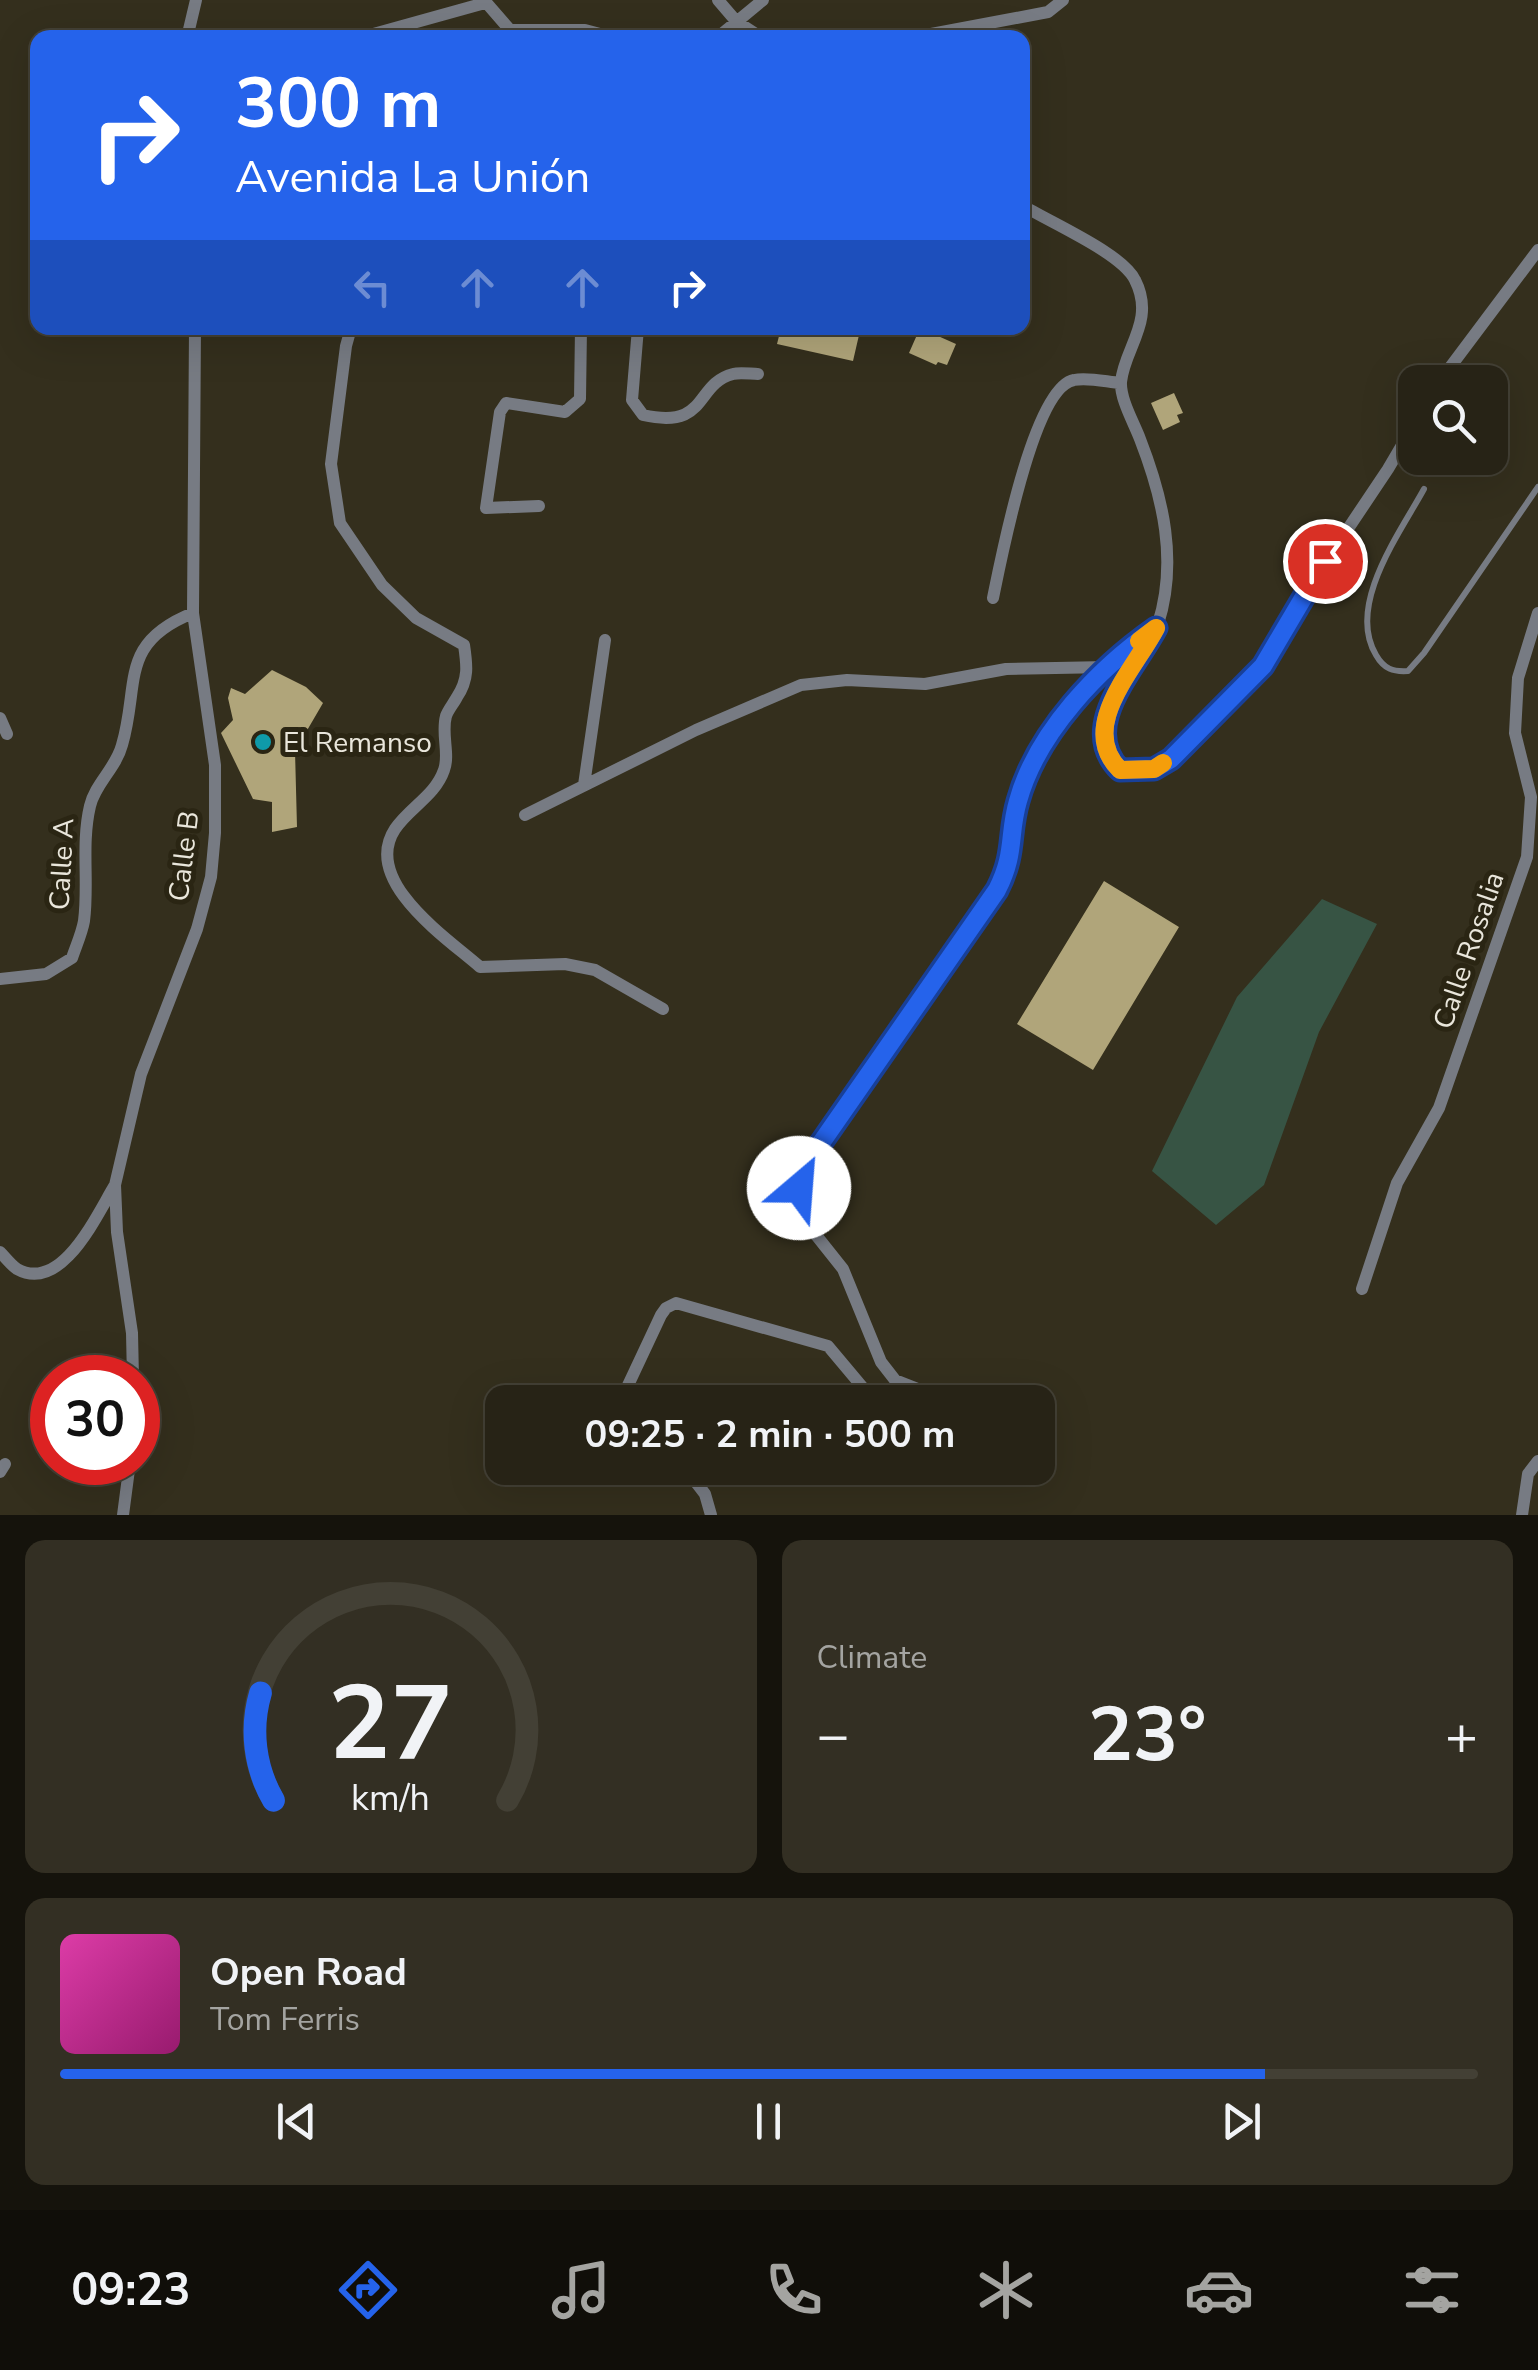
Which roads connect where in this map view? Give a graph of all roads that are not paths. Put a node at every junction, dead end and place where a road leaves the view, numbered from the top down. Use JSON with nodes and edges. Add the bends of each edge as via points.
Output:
{"nodes":[{"id":1,"x":196,"y":0,"type":"edge"},
{"id":2,"x":718,"y":0,"type":"edge"},
{"id":3,"x":764,"y":0,"type":"edge"},
{"id":4,"x":1062,"y":0,"type":"edge"},
{"id":5,"x":484,"y":1,"type":"edge"},
{"id":6,"x":736,"y":21,"type":"junction"},
{"id":7,"x":189,"y":30,"type":"edge"},
{"id":8,"x":386,"y":30,"type":"edge"},
{"id":9,"x":510,"y":30,"type":"edge"},
{"id":10,"x":510,"y":30,"type":"edge"},
{"id":11,"x":584,"y":30,"type":"edge"},
{"id":12,"x":726,"y":30,"type":"edge"},
{"id":13,"x":750,"y":30,"type":"edge"},
{"id":14,"x":952,"y":30,"type":"edge"},
{"id":15,"x":1030,"y":209,"type":"edge"},
{"id":16,"x":1538,"y":250,"type":"edge"},
{"id":17,"x":195,"y":335,"type":"edge"},
{"id":18,"x":350,"y":335,"type":"edge"},
{"id":19,"x":581,"y":335,"type":"edge"},
{"id":20,"x":637,"y":335,"type":"edge"},
{"id":21,"x":1452,"y":365,"type":"edge"},
{"id":22,"x":758,"y":374,"type":"dead end"},
{"id":23,"x":1121,"y":383,"type":"junction"},
{"id":24,"x":1398,"y":452,"type":"edge"},
{"id":25,"x":1538,"y":486,"type":"edge"},
{"id":26,"x":1424,"y":490,"type":"dead end"},
{"id":27,"x":539,"y":506,"type":"dead end"},
{"id":28,"x":993,"y":598,"type":"dead end"},
{"id":29,"x":193,"y":613,"type":"junction"},
{"id":30,"x":1538,"y":613,"type":"edge"},
{"id":31,"x":1156,"y":628,"type":"junction"},
{"id":32,"x":605,"y":640,"type":"dead end"},
{"id":33,"x":1108,"y":666,"type":"junction"},
{"id":34,"x":0,"y":718,"type":"edge"},
{"id":35,"x":7,"y":734,"type":"dead end"},
{"id":36,"x":584,"y":786,"type":"junction"},
{"id":37,"x":526,"y":814,"type":"dead end"},
{"id":38,"x":0,"y":979,"type":"edge"},
{"id":39,"x":663,"y":1008,"type":"dead end"},
{"id":40,"x":115,"y":1186,"type":"junction"},
{"id":41,"x":0,"y":1252,"type":"edge"},
{"id":42,"x":1362,"y":1289,"type":"dead end"},
{"id":43,"x":132,"y":1355,"type":"edge"},
{"id":44,"x":628,"y":1385,"type":"edge"},
{"id":45,"x":861,"y":1385,"type":"edge"},
{"id":46,"x":908,"y":1385,"type":"edge"},
{"id":47,"x":1538,"y":1461,"type":"edge"},
{"id":48,"x":127,"y":1485,"type":"edge"},
{"id":49,"x":698,"y":1485,"type":"edge"},
{"id":50,"x":123,"y":1515,"type":"edge"},
{"id":51,"x":711,"y":1515,"type":"edge"},
{"id":52,"x":1522,"y":1515,"type":"edge"}],
"edges":[{"from":1,"to":7,"type":"street"},
{"from":2,"to":6,"type":"street"},
{"from":3,"to":6,"type":"street"},
{"from":4,"to":14,"type":"street","via":[[1048,12]]},
{"from":5,"to":8,"type":"street"},
{"from":5,"to":9,"type":"street"},
{"from":6,"to":12,"type":"street"},
{"from":6,"to":13,"type":"street"},
{"from":10,"to":11,"type":"street"},
{"from":15,"to":23,"type":"street","via":[[1118,260],[1135,278],[1140,328]]},
{"from":16,"to":21,"type":"street"},
{"from":17,"to":29,"type":"street","name":"Calle B"},
{"from":18,"to":39,"type":"street","via":[[332,464],[340,523],[416,618],[464,645],[468,670],[446,715],[446,767],[433,791],[395,829],[387,850],[391,874],[410,906],[480,967],[565,964],[595,970]]},
{"from":19,"to":27,"type":"street","via":[[580,399],[566,412],[506,403],[500,412],[486,508]]},
{"from":20,"to":22,"type":"street","via":[[632,400],[643,416],[684,416],[720,381]]},
{"from":23,"to":28,"type":"street","via":[[1073,380],[1056,390],[1013,502]]},
{"from":23,"to":31,"type":"street","via":[[1168,539],[1169,570]]},
{"from":24,"to":31,"type":"street","via":[[1263,666],[1171,759],[1154,769],[1120,770],[1106,756],[1102,737],[1108,711]]},
{"from":25,"to":26,"type":"lane","via":[[1424,652],[1408,672],[1395,672],[1373,651],[1370,594]]},
{"from":29,"to":38,"type":"street","name":"Calle A","via":[[148,642],[136,664],[123,742],[90,801],[84,922],[72,958],[46,974]]},
{"from":29,"to":40,"type":"street","name":"Calle B","via":[[214,766],[210,877],[141,1074]]},
{"from":30,"to":42,"type":"street","name":"Calle Rosalia","via":[[1518,678],[1515,733],[1531,797],[1527,857],[1439,1108],[1397,1183]]},
{"from":31,"to":33,"type":"street"},
{"from":32,"to":36,"type":"street"},
{"from":33,"to":36,"type":"street","via":[[1006,669],[925,684],[800,685]]},
{"from":33,"to":46,"type":"street","via":[[1079,695],[1024,780],[1008,868],[997,890],[805,1166],[799,1188],[804,1220],[843,1269],[880,1362]]},
{"from":34,"to":35,"type":"street"},
{"from":36,"to":37,"type":"street"},
{"from":40,"to":41,"type":"street","via":[[73,1253],[54,1269],[16,1269]]},
{"from":40,"to":43,"type":"street","name":"Calle B"},
{"from":44,"to":45,"type":"street","via":[[670,1304],[828,1346]]},
{"from":47,"to":52,"type":"street","via":[[1528,1474]]},
{"from":48,"to":50,"type":"street"},
{"from":49,"to":51,"type":"street"}]}
